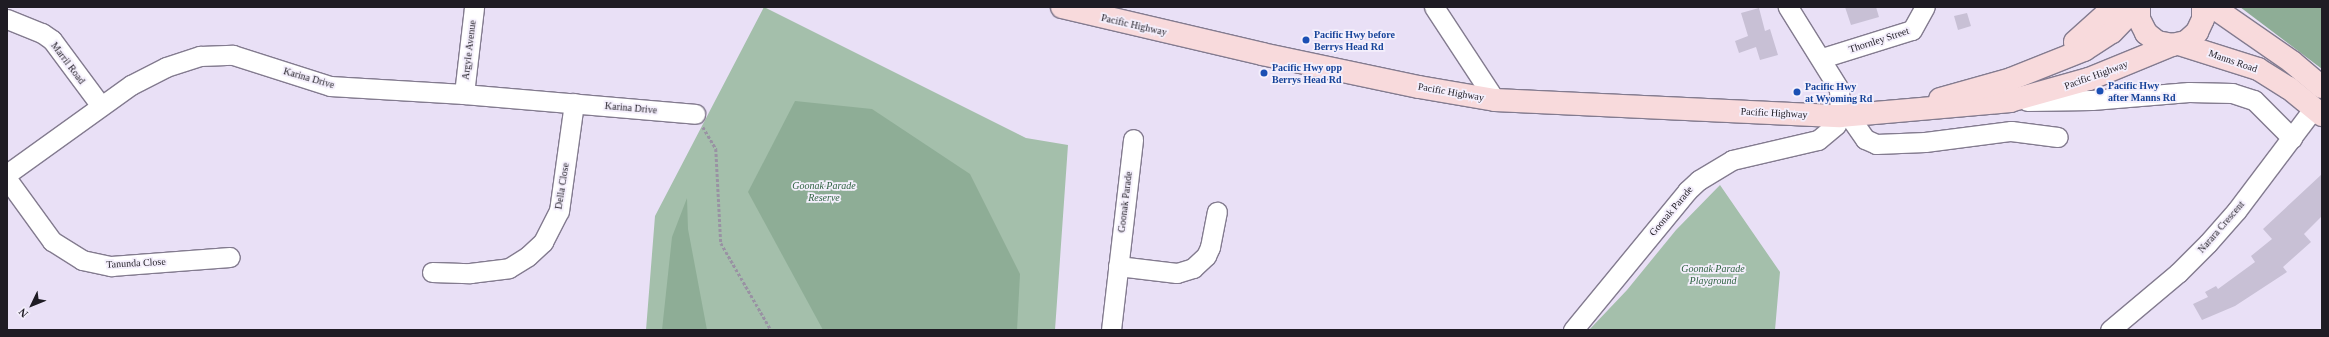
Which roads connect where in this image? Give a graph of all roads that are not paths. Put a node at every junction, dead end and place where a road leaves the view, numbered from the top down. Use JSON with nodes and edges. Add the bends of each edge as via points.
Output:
{"nodes":[{"id":1,"x":474,"y":7,"type":"edge"},
{"id":2,"x":1062,"y":7,"type":"edge"},
{"id":3,"x":1434,"y":7,"type":"edge"},
{"id":4,"x":1788,"y":7,"type":"edge"},
{"id":5,"x":1925,"y":7,"type":"edge"},
{"id":6,"x":2114,"y":7,"type":"edge"},
{"id":7,"x":2136,"y":7,"type":"edge"},
{"id":8,"x":2139,"y":7,"type":"edge"},
{"id":9,"x":2203,"y":7,"type":"edge"},
{"id":10,"x":2213,"y":7,"type":"edge"},
{"id":11,"x":7,"y":19,"type":"edge"},
{"id":12,"x":2175,"y":45,"type":"junction"},
{"id":13,"x":1822,"y":58,"type":"junction"},
{"id":14,"x":2024,"y":73,"type":"junction"},
{"id":15,"x":2322,"y":87,"type":"edge"},
{"id":16,"x":464,"y":94,"type":"junction"},
{"id":17,"x":1495,"y":100,"type":"junction"},
{"id":18,"x":2010,"y":101,"type":"junction"},
{"id":19,"x":574,"y":103,"type":"junction"},
{"id":20,"x":101,"y":106,"type":"junction"},
{"id":21,"x":2319,"y":107,"type":"edge"},
{"id":22,"x":695,"y":114,"type":"road end"},
{"id":23,"x":1874,"y":114,"type":"junction"},
{"id":24,"x":1845,"y":116,"type":"junction"},
{"id":25,"x":2058,"y":137,"type":"dead end"},
{"id":26,"x":2292,"y":138,"type":"junction"},
{"id":27,"x":1133,"y":139,"type":"dead end"},
{"id":28,"x":7,"y":174,"type":"edge"},
{"id":29,"x":7,"y":179,"type":"edge"},
{"id":30,"x":1217,"y":212,"type":"dead end"},
{"id":31,"x":230,"y":257,"type":"dead end"},
{"id":32,"x":1118,"y":266,"type":"junction"},
{"id":33,"x":432,"y":272,"type":"dead end"},
{"id":34,"x":1110,"y":330,"type":"edge"},
{"id":35,"x":1573,"y":330,"type":"edge"},
{"id":36,"x":2110,"y":330,"type":"edge"}],
"edges":[{"from":1,"to":16,"type":"street","name":"Argyle Avenue"},
{"from":2,"to":17,"type":"main road","name":"Pacific Highway","via":[[1285,59]]},
{"from":3,"to":17,"type":"street"},
{"from":4,"to":13,"type":"street"},
{"from":5,"to":13,"type":"street","name":"Thornley Street","via":[[1912,30]]},
{"from":6,"to":14,"type":"main road","via":[[2078,40]]},
{"from":7,"to":14,"type":"main road","name":"Pacific Highway","via":[[2112,32],[2093,46]]},
{"from":8,"to":12,"type":"main road","name":"Manns Road","via":[[2139,19],[2146,33],[2157,42]]},
{"from":9,"to":12,"type":"main road","name":"Pacific Highway","via":[[2203,19],[2197,32]]},
{"from":10,"to":15,"type":"main road","via":[[2292,62]]},
{"from":11,"to":20,"type":"street","name":"Marril Road","via":[[42,33],[52,40]]},
{"from":12,"to":18,"type":"main road","name":"Pacific Highway","via":[[2089,79]]},
{"from":12,"to":21,"type":"main road","name":"Manns Road","via":[[2258,69]]},
{"from":13,"to":24,"type":"street","via":[[1839,89]]},
{"from":14,"to":23,"type":"main road","name":"Pacific Highway","via":[[1944,98]]},
{"from":16,"to":19,"type":"street","name":"Karina Drive"},
{"from":16,"to":20,"type":"street","name":"Karina Drive","via":[[330,86],[233,55],[200,56],[166,67],[131,85]]},
{"from":17,"to":24,"type":"main road","name":"Pacific Highway"},
{"from":18,"to":23,"type":"main road","name":"Pacific Highway"},
{"from":18,"to":26,"type":"street","via":[[2069,101],[2189,92],[2232,93],[2254,100]]},
{"from":19,"to":22,"type":"street","name":"Karina Drive"},
{"from":19,"to":33,"type":"street","name":"Della Close","via":[[559,212],[543,242],[528,256],[509,268],[470,273]]},
{"from":20,"to":28,"type":"street","name":"Karina Drive"},
{"from":21,"to":26,"type":"street","name":"Narara Crescent"},
{"from":23,"to":24,"type":"main road","name":"Pacific Highway"},
{"from":24,"to":25,"type":"street","via":[[1865,139],[1876,144],[1925,142],[2011,131]]},
{"from":24,"to":35,"type":"street","name":"Goonak Parade","via":[[1828,134],[1818,140],[1732,160],[1699,180],[1687,191]]},
{"from":26,"to":36,"type":"street","name":"Narara Crescent","via":[[2208,243],[2162,287]]},
{"from":27,"to":32,"type":"street","name":"Goonak Parade"},
{"from":29,"to":31,"type":"street","name":"Tanunda Close","via":[[52,241],[82,260],[111,266]]},
{"from":30,"to":32,"type":"street","via":[[1210,247],[1206,256],[1193,268],[1177,273]]},
{"from":32,"to":34,"type":"street","name":"Goonak Parade"}]}
